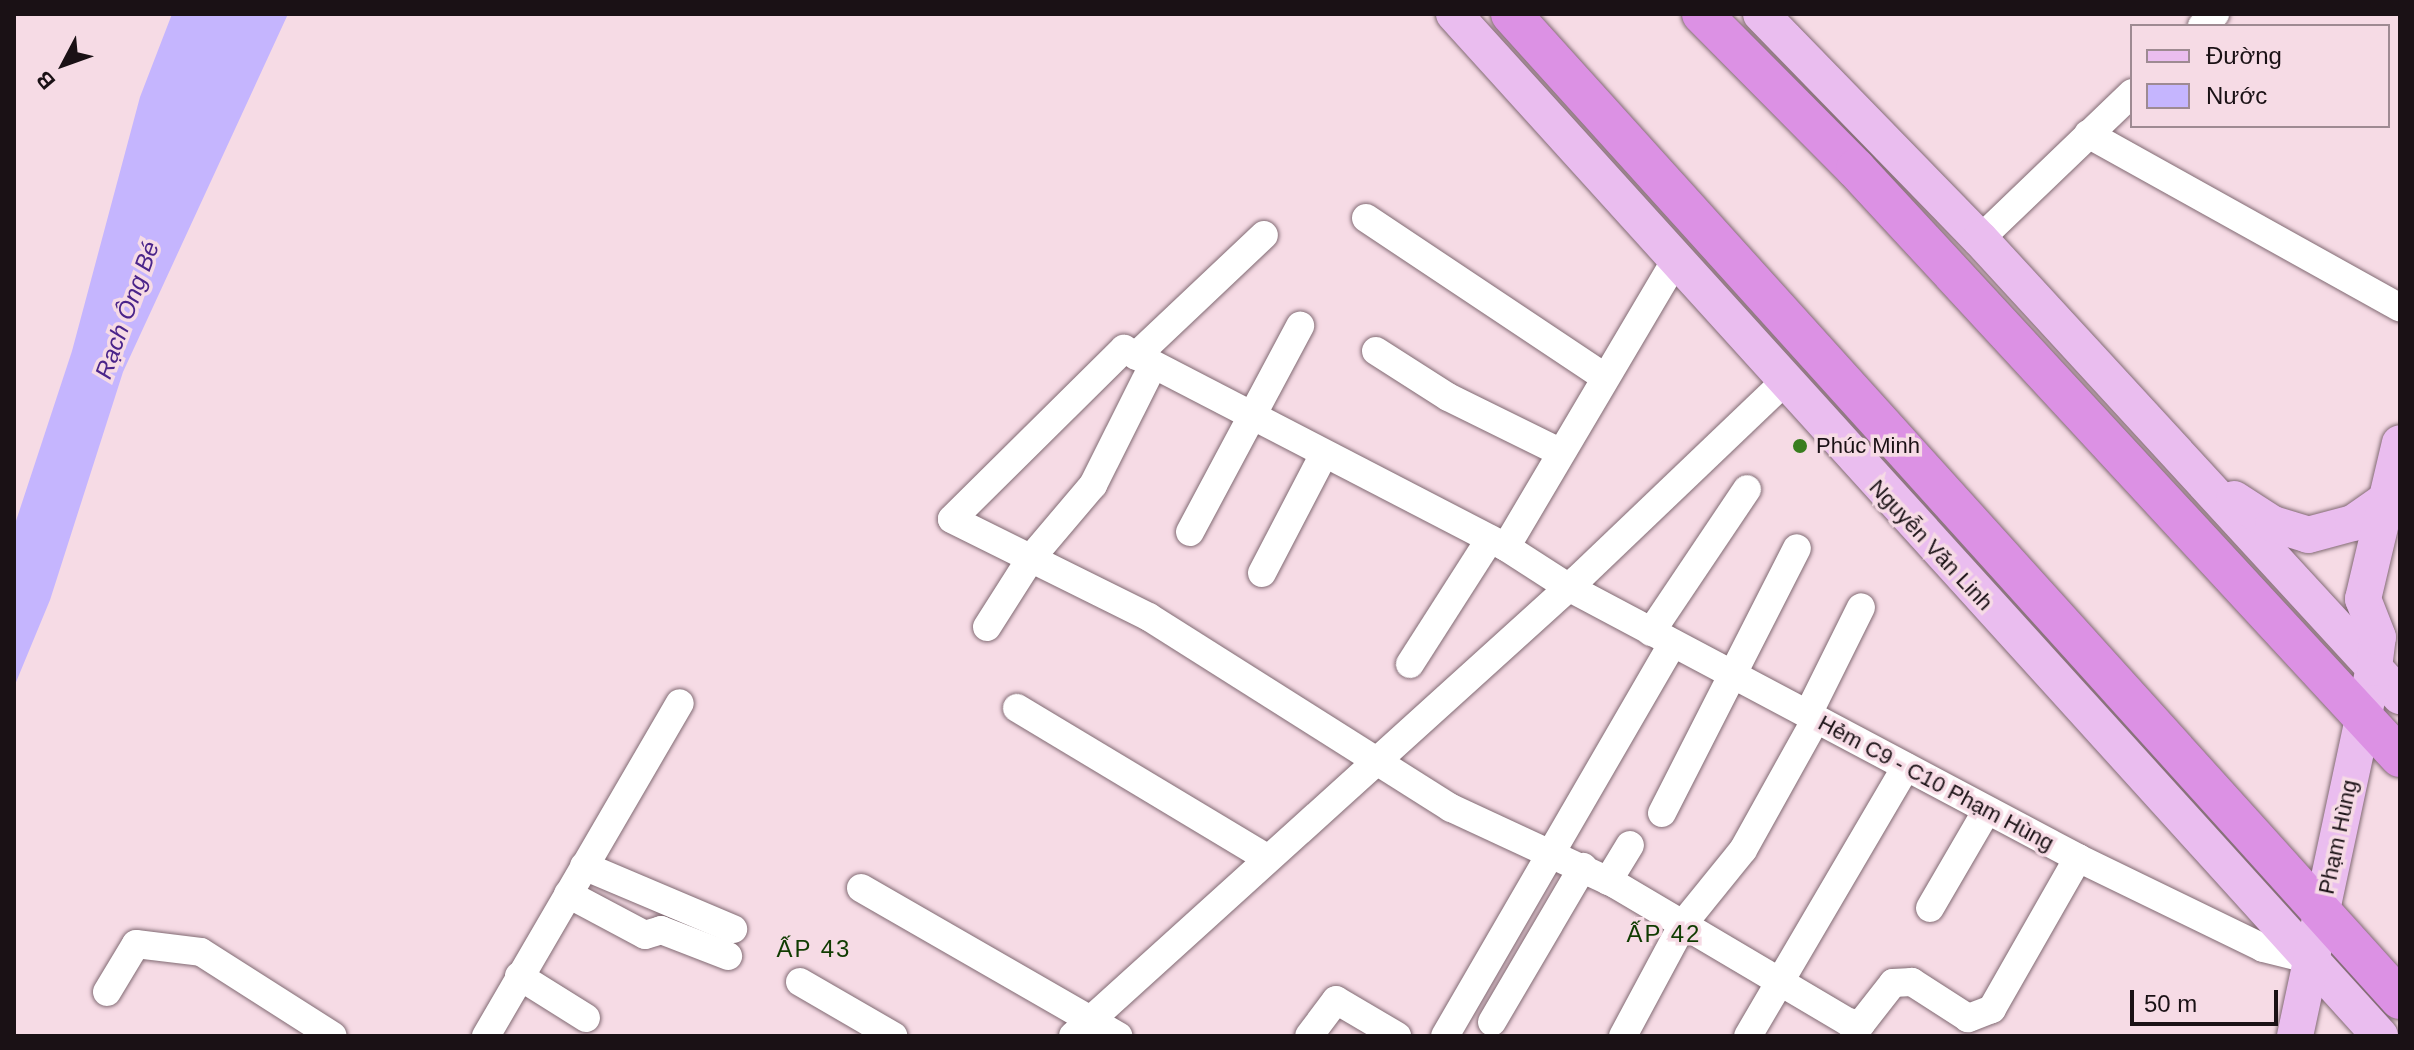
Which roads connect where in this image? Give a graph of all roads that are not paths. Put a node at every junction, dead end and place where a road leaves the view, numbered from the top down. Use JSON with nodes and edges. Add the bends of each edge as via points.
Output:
{"nodes":[{"id":1,"x":1454,"y":14,"type":"edge"},
{"id":2,"x":1511,"y":14,"type":"edge"},
{"id":3,"x":1702,"y":14,"type":"edge"},
{"id":4,"x":1764,"y":15,"type":"edge"},
{"id":5,"x":2130,"y":95,"type":"edge"},
{"id":6,"x":2088,"y":134,"type":"junction"},
{"id":7,"x":1366,"y":218,"type":"dead end"},
{"id":8,"x":1264,"y":235,"type":"dead end"},
{"id":9,"x":1980,"y":239,"type":"junction"},
{"id":10,"x":1675,"y":261,"type":"junction"},
{"id":11,"x":2400,"y":308,"type":"edge"},
{"id":12,"x":1300,"y":326,"type":"dead end"},
{"id":13,"x":1376,"y":351,"type":"dead end"},
{"id":14,"x":1137,"y":357,"type":"junction"},
{"id":15,"x":1603,"y":376,"type":"junction"},
{"id":16,"x":1783,"y":383,"type":"junction"},
{"id":17,"x":1252,"y":416,"type":"junction"},
{"id":18,"x":2400,"y":443,"type":"edge"},
{"id":19,"x":1560,"y":452,"type":"junction"},
{"id":20,"x":1323,"y":456,"type":"junction"},
{"id":21,"x":2188,"y":468,"type":"junction"},
{"id":22,"x":1747,"y":489,"type":"dead end"},
{"id":23,"x":2386,"y":500,"type":"junction"},
{"id":24,"x":1190,"y":532,"type":"dead end"},
{"id":25,"x":1498,"y":543,"type":"junction"},
{"id":26,"x":1797,"y":548,"type":"dead end"},
{"id":27,"x":1031,"y":558,"type":"junction"},
{"id":28,"x":1262,"y":573,"type":"dead end"},
{"id":29,"x":1568,"y":587,"type":"junction"},
{"id":30,"x":1861,"y":607,"type":"dead end"},
{"id":31,"x":987,"y":627,"type":"dead end"},
{"id":32,"x":1662,"y":638,"type":"junction"},
{"id":33,"x":2384,"y":639,"type":"edge"},
{"id":34,"x":1410,"y":664,"type":"dead end"},
{"id":35,"x":1733,"y":673,"type":"junction"},
{"id":36,"x":2400,"y":696,"type":"edge"},
{"id":37,"x":680,"y":703,"type":"dead end"},
{"id":38,"x":1017,"y":708,"type":"dead end"},
{"id":39,"x":1812,"y":717,"type":"junction"},
{"id":40,"x":2363,"y":717,"type":"junction"},
{"id":41,"x":2400,"y":757,"type":"edge"},
{"id":42,"x":1375,"y":760,"type":"junction"},
{"id":43,"x":1906,"y":767,"type":"junction"},
{"id":44,"x":1987,"y":810,"type":"junction"},
{"id":45,"x":1662,"y":813,"type":"dead end"},
{"id":46,"x":1630,"y":845,"type":"dead end"},
{"id":47,"x":1555,"y":852,"type":"junction"},
{"id":48,"x":1267,"y":858,"type":"junction"},
{"id":49,"x":2078,"y":858,"type":"junction"},
{"id":50,"x":584,"y":866,"type":"junction"},
{"id":51,"x":1583,"y":867,"type":"junction"},
{"id":52,"x":1608,"y":881,"type":"junction"},
{"id":53,"x":861,"y":888,"type":"dead end"},
{"id":54,"x":568,"y":894,"type":"junction"},
{"id":55,"x":1930,"y":908,"type":"dead end"},
{"id":56,"x":2322,"y":914,"type":"junction"},
{"id":57,"x":1683,"y":924,"type":"junction"},
{"id":58,"x":2312,"y":960,"type":"junction"},
{"id":59,"x":519,"y":976,"type":"junction"},
{"id":60,"x":800,"y":982,"type":"dead end"},
{"id":61,"x":1779,"y":982,"type":"junction"},
{"id":62,"x":107,"y":992,"type":"dead end"},
{"id":63,"x":2400,"y":999,"type":"edge"},
{"id":64,"x":586,"y":1018,"type":"dead end"},
{"id":65,"x":1492,"y":1022,"type":"dead end"},
{"id":66,"x":2297,"y":1025,"type":"edge"},
{"id":67,"x":1081,"y":1029,"type":"edge"},
{"id":68,"x":333,"y":1036,"type":"edge"},
{"id":69,"x":486,"y":1036,"type":"edge"},
{"id":70,"x":893,"y":1036,"type":"edge"},
{"id":71,"x":1118,"y":1036,"type":"edge"},
{"id":72,"x":1309,"y":1036,"type":"edge"},
{"id":73,"x":1397,"y":1036,"type":"edge"},
{"id":74,"x":1445,"y":1036,"type":"edge"},
{"id":75,"x":1623,"y":1036,"type":"edge"},
{"id":76,"x":1748,"y":1036,"type":"edge"},
{"id":77,"x":2328,"y":1036,"type":"edge"},
{"id":78,"x":2380,"y":1036,"type":"edge"}],
"edges":[{"from":1,"to":10,"type":"main road","name":"Nguyễn Văn Linh"},
{"from":2,"to":56,"type":"highway","name":"Nguyễn Văn Linh"},
{"from":3,"to":40,"type":"highway","via":[[1848,160]]},
{"from":4,"to":9,"type":"main road"},
{"from":5,"to":6,"type":"street"},
{"from":6,"to":9,"type":"street"},
{"from":6,"to":11,"type":"street"},
{"from":7,"to":15,"type":"street"},
{"from":8,"to":14,"type":"street"},
{"from":9,"to":21,"type":"main road"},
{"from":10,"to":15,"type":"street"},
{"from":10,"to":16,"type":"main road","name":"Nguyễn Văn Linh"},
{"from":12,"to":17,"type":"street"},
{"from":13,"to":19,"type":"street","via":[[1448,397]]},
{"from":14,"to":17,"type":"street","name":"Hẻm C9 - C10 Phạm Hùng"},
{"from":14,"to":27,"type":"street","via":[[1093,485]]},
{"from":14,"to":27,"type":"street","via":[[952,519]]},
{"from":15,"to":19,"type":"street"},
{"from":16,"to":29,"type":"street"},
{"from":16,"to":58,"type":"main road","name":"Nguyễn Văn Linh"},
{"from":17,"to":20,"type":"street","name":"Hẻm C9 - C10 Phạm Hùng"},
{"from":17,"to":24,"type":"street"},
{"from":18,"to":23,"type":"main road"},
{"from":19,"to":25,"type":"street"},
{"from":20,"to":25,"type":"street","name":"Hẻm C9 - C10 Phạm Hùng"},
{"from":20,"to":28,"type":"street"},
{"from":21,"to":23,"type":"main road","via":[[2273,524],[2308,535],[2353,523]]},
{"from":21,"to":33,"type":"main road"},
{"from":22,"to":32,"type":"street"},
{"from":23,"to":33,"type":"main road","via":[[2363,599]]},
{"from":25,"to":29,"type":"street","name":"Hẻm C9 - C10 Phạm Hùng"},
{"from":25,"to":34,"type":"street"},
{"from":26,"to":35,"type":"street"},
{"from":27,"to":31,"type":"street"},
{"from":27,"to":42,"type":"street","via":[[1149,617]]},
{"from":29,"to":32,"type":"street","name":"Hẻm C9 - C10 Phạm Hùng"},
{"from":29,"to":42,"type":"street"},
{"from":30,"to":39,"type":"street"},
{"from":32,"to":35,"type":"street","name":"Hẻm C9 - C10 Phạm Hùng"},
{"from":32,"to":47,"type":"street"},
{"from":33,"to":36,"type":"main road"},
{"from":33,"to":40,"type":"main road","name":"Phạm Hùng"},
{"from":35,"to":39,"type":"street","name":"Hẻm C9 - C10 Phạm Hùng"},
{"from":35,"to":45,"type":"street"},
{"from":37,"to":50,"type":"street"},
{"from":38,"to":48,"type":"street"},
{"from":39,"to":43,"type":"street","name":"Hẻm C9 - C10 Phạm Hùng"},
{"from":39,"to":57,"type":"street","via":[[1743,850]]},
{"from":40,"to":41,"type":"highway"},
{"from":40,"to":56,"type":"main road","name":"Phạm Hùng"},
{"from":42,"to":47,"type":"street","via":[[1451,808]]},
{"from":42,"to":48,"type":"street"},
{"from":43,"to":44,"type":"street","name":"Hẻm C9 - C10 Phạm Hùng"},
{"from":43,"to":61,"type":"street"},
{"from":44,"to":49,"type":"street","name":"Hẻm C9 - C10 Phạm Hùng"},
{"from":44,"to":55,"type":"street"},
{"from":46,"to":52,"type":"street"},
{"from":47,"to":51,"type":"street"},
{"from":47,"to":74,"type":"street","via":[[1499,936]]},
{"from":48,"to":67,"type":"street"},
{"from":49,"to":58,"type":"street","name":"Hẻm C9 - C10 Phạm Hùng","via":[[2263,948]]},
{"from":49,"to":61,"type":"street","via":[[1992,1009],[1968,1018],[1912,982],[1893,983],[1861,1024]]},
{"from":50,"to":54,"type":"street"},
{"from":50,"to":54,"type":"street","via":[[731,943],[661,930],[645,935]]},
{"from":51,"to":52,"type":"street"},
{"from":51,"to":65,"type":"street"},
{"from":52,"to":57,"type":"street"},
{"from":53,"to":67,"type":"street"},
{"from":54,"to":59,"type":"street"},
{"from":56,"to":58,"type":"main road","name":"Phạm Hùng"},
{"from":56,"to":63,"type":"highway","name":"Nguyễn Văn Linh"},
{"from":57,"to":61,"type":"street"},
{"from":57,"to":75,"type":"street"},
{"from":58,"to":66,"type":"main road","name":"Phạm Hùng"},
{"from":58,"to":78,"type":"main road","name":"Nguyễn Văn Linh"},
{"from":59,"to":64,"type":"street"},
{"from":59,"to":69,"type":"street"},
{"from":60,"to":70,"type":"street"},
{"from":61,"to":76,"type":"street"},
{"from":62,"to":68,"type":"street","via":[[136,944],[201,952]]},
{"from":66,"to":77,"type":"main road"},
{"from":67,"to":71,"type":"street"},
{"from":72,"to":73,"type":"street","via":[[1336,1000]]}]}
